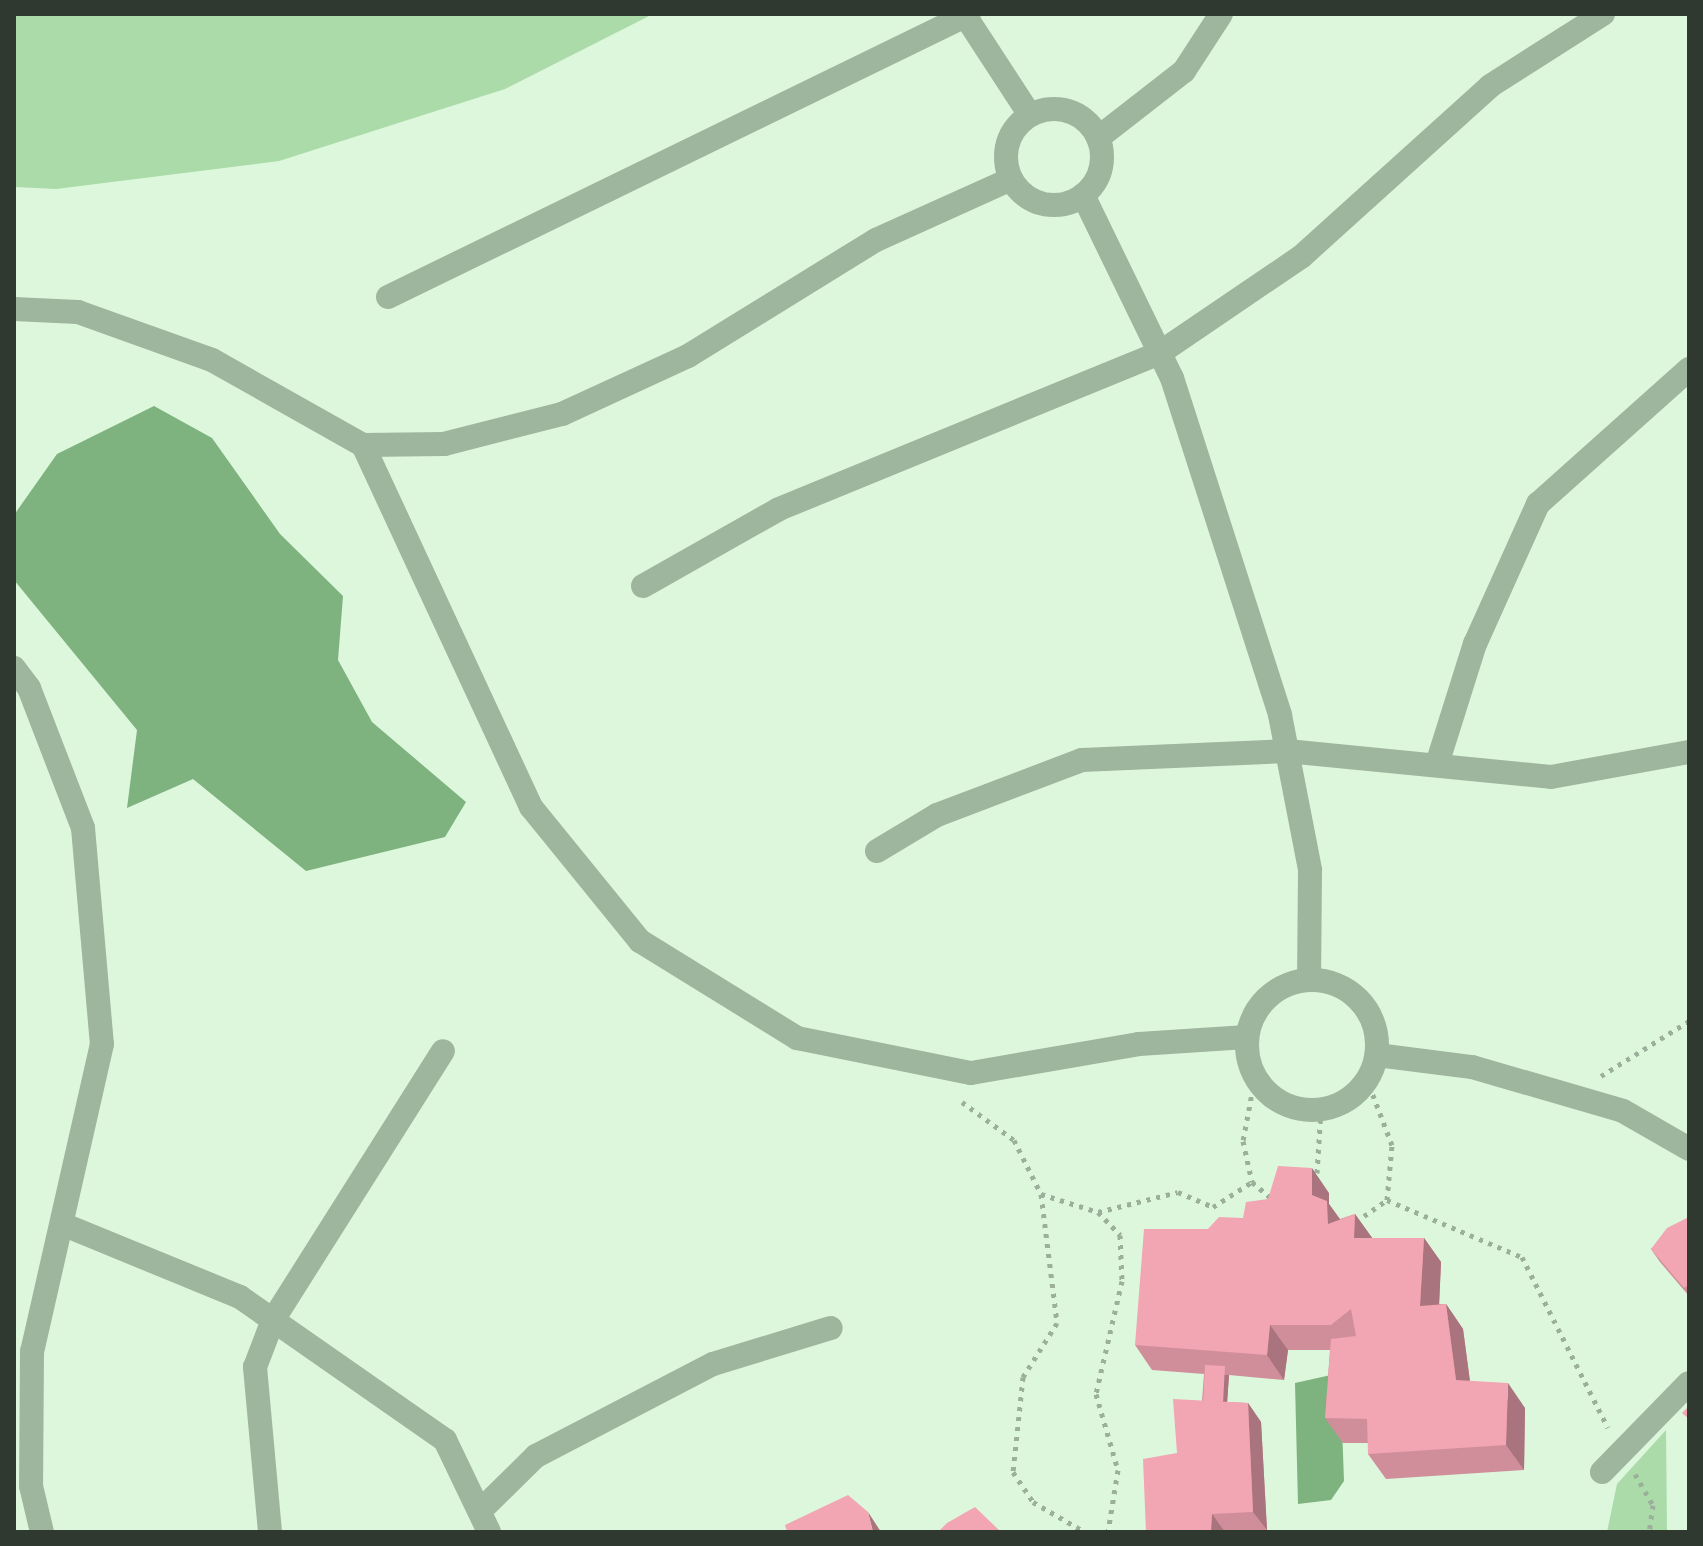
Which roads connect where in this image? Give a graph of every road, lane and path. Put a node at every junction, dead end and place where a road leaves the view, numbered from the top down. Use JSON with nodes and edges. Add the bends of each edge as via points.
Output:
{"nodes":[{"id":1,"x":1221,"y":14,"type":"edge"},
{"id":2,"x":1603,"y":14,"type":"edge"},
{"id":3,"x":968,"y":16,"type":"edge"},
{"id":4,"x":1030,"y":115,"type":"junction"},
{"id":5,"x":1098,"y":138,"type":"junction"},
{"id":6,"x":1011,"y":179,"type":"junction"},
{"id":7,"x":1083,"y":195,"type":"junction"},
{"id":8,"x":388,"y":297,"type":"dead end"},
{"id":9,"x":14,"y":309,"type":"edge"},
{"id":10,"x":1161,"y":352,"type":"junction"},
{"id":11,"x":1689,"y":369,"type":"edge"},
{"id":12,"x":363,"y":445,"type":"junction"},
{"id":13,"x":643,"y":586,"type":"dead end"},
{"id":14,"x":14,"y":668,"type":"edge"},
{"id":15,"x":1287,"y":751,"type":"junction"},
{"id":16,"x":1689,"y":752,"type":"edge"},
{"id":17,"x":1438,"y":761,"type":"junction"},
{"id":18,"x":877,"y":851,"type":"dead end"},
{"id":19,"x":1309,"y":980,"type":"junction"},
{"id":20,"x":1689,"y":1021,"type":"edge"},
{"id":21,"x":1247,"y":1037,"type":"junction"},
{"id":22,"x":443,"y":1051,"type":"dead end"},
{"id":23,"x":1377,"y":1055,"type":"junction"},
{"id":24,"x":948,"y":1068,"type":"junction"},
{"id":25,"x":1255,"y":1077,"type":"junction"},
{"id":26,"x":1368,"y":1080,"type":"junction"},
{"id":27,"x":1584,"y":1100,"type":"junction"},
{"id":28,"x":1321,"y":1110,"type":"junction"},
{"id":29,"x":1689,"y":1149,"type":"edge"},
{"id":30,"x":1317,"y":1173,"type":"dead end"},
{"id":31,"x":1252,"y":1182,"type":"junction"},
{"id":32,"x":1041,"y":1194,"type":"junction"},
{"id":33,"x":1387,"y":1200,"type":"junction"},
{"id":34,"x":1279,"y":1205,"type":"edge"},
{"id":35,"x":1098,"y":1212,"type":"junction"},
{"id":36,"x":1364,"y":1216,"type":"dead end"},
{"id":37,"x":62,"y":1224,"type":"junction"},
{"id":38,"x":273,"y":1320,"type":"junction"},
{"id":39,"x":831,"y":1328,"type":"dead end"},
{"id":40,"x":1689,"y":1383,"type":"edge"},
{"id":41,"x":1621,"y":1451,"type":"junction"},
{"id":42,"x":1602,"y":1472,"type":"dead end"},
{"id":43,"x":485,"y":1521,"type":"edge"},
{"id":44,"x":42,"y":1532,"type":"edge"},
{"id":45,"x":270,"y":1532,"type":"edge"},
{"id":46,"x":1085,"y":1532,"type":"edge"},
{"id":47,"x":1108,"y":1532,"type":"edge"},
{"id":48,"x":1649,"y":1532,"type":"edge"}],
"edges":[{"from":1,"to":5,"type":"street","via":[[1184,71]]},
{"from":2,"to":10,"type":"street","via":[[1490,86],[1301,257]]},
{"from":3,"to":4,"type":"street"},
{"from":3,"to":8,"type":"street"},
{"from":4,"to":5,"type":"street","via":[[1072,112]]},
{"from":4,"to":6,"type":"street","via":[[1007,147]]},
{"from":5,"to":7,"type":"street","via":[[1101,164]]},
{"from":6,"to":7,"type":"street","via":[[1039,203]]},
{"from":6,"to":12,"type":"street","via":[[876,240],[688,356],[562,414],[444,444]]},
{"from":7,"to":10,"type":"street"},
{"from":9,"to":12,"type":"street","via":[[78,312],[212,360]]},
{"from":10,"to":13,"type":"street","via":[[779,509]]},
{"from":10,"to":15,"type":"street"},
{"from":11,"to":17,"type":"street","via":[[1538,504],[1475,644]]},
{"from":12,"to":24,"type":"street","via":[[531,807],[640,941],[797,1038]]},
{"from":14,"to":37,"type":"street","via":[[29,688],[83,828],[102,1044]]},
{"from":15,"to":17,"type":"street"},
{"from":15,"to":18,"type":"street","via":[[1082,760],[937,815]]},
{"from":15,"to":19,"type":"street","via":[[1310,870]]},
{"from":16,"to":17,"type":"street","via":[[1551,777]]},
{"from":19,"to":21,"type":"street","via":[[1268,997]]},
{"from":19,"to":23,"type":"street","via":[[1359,999],[1372,1018]]},
{"from":20,"to":27,"type":"path","via":[[1604,1072]]},
{"from":21,"to":24,"type":"street","via":[[1139,1044],[971,1073]]},
{"from":21,"to":25,"type":"street"},
{"from":22,"to":38,"type":"street"},
{"from":23,"to":26,"type":"street"},
{"from":23,"to":27,"type":"street","via":[[1472,1067]]},
{"from":24,"to":32,"type":"path","via":[[959,1099],[1014,1140]]},
{"from":25,"to":28,"type":"street","via":[[1269,1095],[1298,1110]]},
{"from":25,"to":31,"type":"path","via":[[1243,1141]]},
{"from":26,"to":28,"type":"street","via":[[1353,1097]]},
{"from":26,"to":33,"type":"path","via":[[1392,1145]]},
{"from":27,"to":29,"type":"street","via":[[1623,1111]]},
{"from":28,"to":30,"type":"path"},
{"from":31,"to":34,"type":"path"},
{"from":31,"to":35,"type":"path","via":[[1213,1207],[1178,1192]]},
{"from":32,"to":35,"type":"path"},
{"from":32,"to":46,"type":"path","via":[[1057,1323],[1023,1377],[1013,1472],[1033,1502]]},
{"from":33,"to":36,"type":"path"},
{"from":33,"to":41,"type":"path","via":[[1522,1257]]},
{"from":35,"to":47,"type":"path","via":[[1120,1235],[1122,1281],[1096,1394],[1118,1470]]},
{"from":37,"to":38,"type":"street","via":[[240,1297]]},
{"from":37,"to":44,"type":"street","via":[[32,1351],[31,1486]]},
{"from":38,"to":43,"type":"street","via":[[445,1440]]},
{"from":38,"to":45,"type":"street","via":[[255,1367]]},
{"from":39,"to":43,"type":"street","via":[[713,1364],[536,1456]]},
{"from":40,"to":41,"type":"street"},
{"from":41,"to":42,"type":"street"},
{"from":41,"to":48,"type":"path","via":[[1653,1505]]}]}
